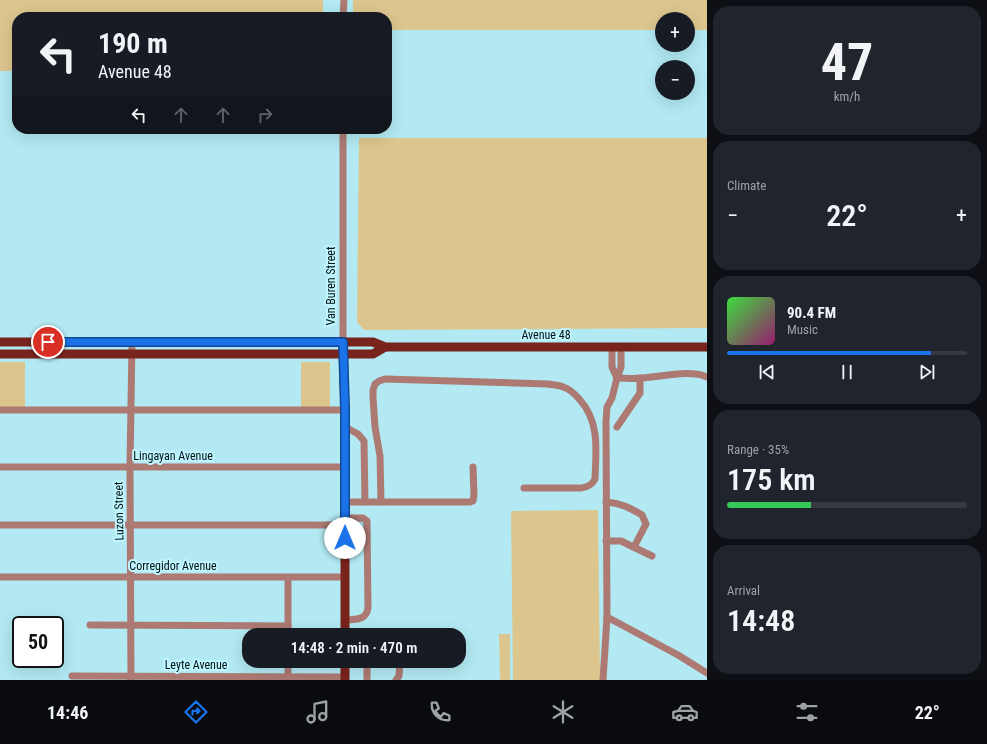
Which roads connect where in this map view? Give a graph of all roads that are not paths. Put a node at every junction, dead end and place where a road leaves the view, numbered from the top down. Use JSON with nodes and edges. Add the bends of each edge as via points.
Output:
{"nodes":[{"id":1,"x":344,"y":0,"type":"edge"},
{"id":2,"x":343,"y":12,"type":"edge"},
{"id":3,"x":343,"y":134,"type":"edge"},
{"id":4,"x":0,"y":342,"type":"edge"},
{"id":5,"x":18,"y":342,"type":"junction"},
{"id":6,"x":132,"y":342,"type":"junction"},
{"id":7,"x":343,"y":342,"type":"junction"},
{"id":8,"x":0,"y":347,"type":"edge"},
{"id":9,"x":385,"y":347,"type":"junction"},
{"id":10,"x":617,"y":347,"type":"junction"},
{"id":11,"x":707,"y":347,"type":"edge"},
{"id":12,"x":0,"y":354,"type":"edge"},
{"id":13,"x":132,"y":354,"type":"junction"},
{"id":14,"x":344,"y":354,"type":"junction"},
{"id":15,"x":707,"y":377,"type":"edge"},
{"id":16,"x":617,"y":378,"type":"junction"},
{"id":17,"x":640,"y":378,"type":"junction"},
{"id":18,"x":0,"y":410,"type":"edge"},
{"id":19,"x":131,"y":410,"type":"junction"},
{"id":20,"x":345,"y":410,"type":"junction"},
{"id":21,"x":345,"y":427,"type":"junction"},
{"id":22,"x":617,"y":427,"type":"dead end"},
{"id":23,"x":360,"y":436,"type":"junction"},
{"id":24,"x":376,"y":438,"type":"junction"},
{"id":25,"x":364,"y":447,"type":"junction"},
{"id":26,"x":379,"y":447,"type":"junction"},
{"id":27,"x":0,"y":467,"type":"edge"},
{"id":28,"x":130,"y":467,"type":"junction"},
{"id":29,"x":345,"y":467,"type":"junction"},
{"id":30,"x":473,"y":467,"type":"dead end"},
{"id":31,"x":524,"y":488,"type":"dead end"},
{"id":32,"x":345,"y":502,"type":"junction"},
{"id":33,"x":365,"y":502,"type":"junction"},
{"id":34,"x":381,"y":502,"type":"junction"},
{"id":35,"x":606,"y":502,"type":"junction"},
{"id":36,"x":345,"y":522,"type":"junction"},
{"id":37,"x":0,"y":525,"type":"edge"},
{"id":38,"x":131,"y":525,"type":"junction"},
{"id":39,"x":606,"y":542,"type":"junction"},
{"id":40,"x":634,"y":547,"type":"junction"},
{"id":41,"x":652,"y":556,"type":"dead end"},
{"id":42,"x":0,"y":577,"type":"edge"},
{"id":43,"x":131,"y":577,"type":"junction"},
{"id":44,"x":288,"y":577,"type":"junction"},
{"id":45,"x":345,"y":577,"type":"junction"},
{"id":46,"x":607,"y":617,"type":"junction"},
{"id":47,"x":345,"y":620,"type":"junction"},
{"id":48,"x":90,"y":626,"type":"dead end"},
{"id":49,"x":131,"y":626,"type":"junction"},
{"id":50,"x":288,"y":626,"type":"joint"},
{"id":51,"x":345,"y":628,"type":"edge"},
{"id":52,"x":367,"y":668,"type":"edge"},
{"id":53,"x":400,"y":668,"type":"edge"},
{"id":54,"x":707,"y":673,"type":"edge"},
{"id":55,"x":72,"y":676,"type":"dead end"},
{"id":56,"x":131,"y":678,"type":"edge"},
{"id":57,"x":288,"y":678,"type":"edge"},
{"id":58,"x":345,"y":678,"type":"edge"},
{"id":59,"x":367,"y":680,"type":"edge"},
{"id":60,"x":396,"y":680,"type":"edge"},
{"id":61,"x":603,"y":680,"type":"edge"}],
"edges":[{"from":1,"to":2,"type":"street"},
{"from":3,"to":7,"type":"street","name":"Van Buren Street"},
{"from":4,"to":5,"type":"main road","name":"Avenue 48"},
{"from":5,"to":6,"type":"main road","name":"Avenue 48"},
{"from":5,"to":8,"type":"main road"},
{"from":6,"to":7,"type":"main road","name":"Avenue 48"},
{"from":6,"to":13,"type":"street","name":"Luzon Street"},
{"from":7,"to":9,"type":"main road","name":"Avenue 48","via":[[373,342]]},
{"from":7,"to":14,"type":"main road","name":"Van Buren Street"},
{"from":9,"to":10,"type":"main road","name":"Avenue 48"},
{"from":9,"to":14,"type":"main road","name":"Avenue 48","via":[[373,354]]},
{"from":10,"to":11,"type":"main road","name":"Avenue 48"},
{"from":10,"to":16,"type":"street","via":[[621,366]]},
{"from":12,"to":13,"type":"main road","name":"Avenue 48"},
{"from":13,"to":14,"type":"main road","name":"Avenue 48"},
{"from":13,"to":19,"type":"street","name":"Luzon Street"},
{"from":14,"to":20,"type":"main road","name":"Van Buren Street"},
{"from":15,"to":17,"type":"street","via":[[701,374],[682,374]]},
{"from":16,"to":17,"type":"street"},
{"from":16,"to":35,"type":"street","via":[[607,407]]},
{"from":17,"to":22,"type":"street","via":[[640,393]]},
{"from":18,"to":19,"type":"street"},
{"from":19,"to":20,"type":"street"},
{"from":19,"to":28,"type":"street","name":"Luzon Street"},
{"from":20,"to":21,"type":"main road","name":"Van Buren Street"},
{"from":21,"to":23,"type":"street"},
{"from":21,"to":29,"type":"main road","name":"Van Buren Street"},
{"from":23,"to":24,"type":"street"},
{"from":23,"to":25,"type":"street","via":[[364,441]]},
{"from":24,"to":26,"type":"street"},
{"from":24,"to":31,"type":"street","via":[[373,390],[375,384],[385,379],[500,381],[563,387],[573,392],[582,402],[594,424],[595,479],[590,486],[581,488]]},
{"from":25,"to":26,"type":"street"},
{"from":25,"to":33,"type":"street"},
{"from":26,"to":34,"type":"street"},
{"from":27,"to":28,"type":"street","name":"Lingayan Avenue"},
{"from":28,"to":29,"type":"street","name":"Lingayan Avenue"},
{"from":28,"to":38,"type":"street","name":"Luzon Street"},
{"from":29,"to":32,"type":"main road","name":"Van Buren Street"},
{"from":30,"to":34,"type":"street","via":[[474,495],[470,502]]},
{"from":32,"to":33,"type":"street"},
{"from":32,"to":36,"type":"main road","name":"Van Buren Street"},
{"from":33,"to":34,"type":"street"},
{"from":35,"to":39,"type":"street"},
{"from":35,"to":40,"type":"street","via":[[616,502],[642,515],[646,524]]},
{"from":36,"to":38,"type":"street"},
{"from":36,"to":45,"type":"main road","name":"Van Buren Street"},
{"from":36,"to":47,"type":"street","via":[[366,519],[368,536],[367,612],[360,619]]},
{"from":37,"to":38,"type":"street"},
{"from":38,"to":43,"type":"street","name":"Luzon Street"},
{"from":39,"to":40,"type":"street","via":[[621,542]]},
{"from":39,"to":46,"type":"street"},
{"from":40,"to":41,"type":"street"},
{"from":42,"to":43,"type":"street","name":"Corregidor Avenue"},
{"from":43,"to":44,"type":"street","name":"Corregidor Avenue"},
{"from":43,"to":49,"type":"street","name":"Luzon Street"},
{"from":44,"to":45,"type":"street","name":"Corregidor Avenue"},
{"from":44,"to":50,"type":"street"},
{"from":45,"to":47,"type":"main road","name":"Van Buren Street"},
{"from":46,"to":54,"type":"street"},
{"from":46,"to":61,"type":"street"},
{"from":47,"to":51,"type":"main road","name":"Van Buren Street"},
{"from":48,"to":49,"type":"street"},
{"from":49,"to":50,"type":"street"},
{"from":49,"to":56,"type":"street","name":"Luzon Street"},
{"from":52,"to":59,"type":"street"},
{"from":53,"to":60,"type":"street"},
{"from":55,"to":56,"type":"street","name":"Leyte Avenue"},
{"from":56,"to":57,"type":"street","name":"Leyte Avenue"},
{"from":57,"to":58,"type":"street","name":"Leyte Avenue"}]}
